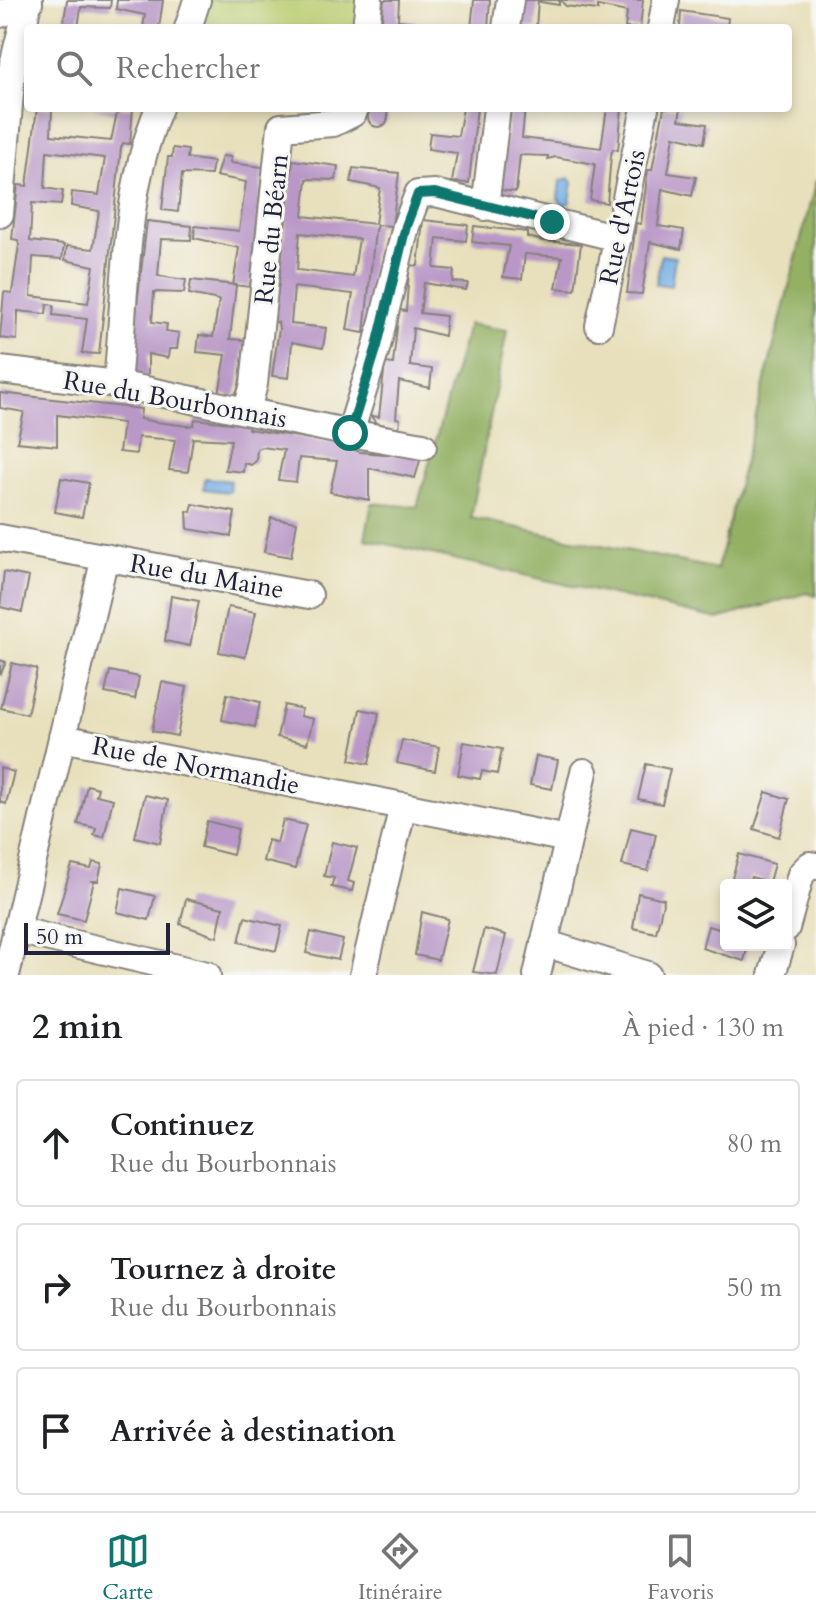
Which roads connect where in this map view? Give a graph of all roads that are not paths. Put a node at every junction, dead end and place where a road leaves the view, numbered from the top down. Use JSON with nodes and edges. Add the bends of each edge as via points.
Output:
{"nodes":[{"id":1,"x":197,"y":0,"type":"edge"},
{"id":2,"x":369,"y":0,"type":"edge"},
{"id":3,"x":510,"y":0,"type":"edge"},
{"id":4,"x":666,"y":0,"type":"edge"},
{"id":5,"x":29,"y":1,"type":"edge"},
{"id":6,"x":0,"y":14,"type":"edge"},
{"id":7,"x":189,"y":24,"type":"edge"},
{"id":8,"x":366,"y":24,"type":"edge"},
{"id":9,"x":507,"y":24,"type":"edge"},
{"id":10,"x":662,"y":24,"type":"edge"},
{"id":11,"x":157,"y":112,"type":"edge"},
{"id":12,"x":353,"y":112,"type":"edge"},
{"id":13,"x":497,"y":112,"type":"edge"},
{"id":14,"x":644,"y":112,"type":"edge"},
{"id":15,"x":2,"y":172,"type":"edge"},
{"id":16,"x":485,"y":207,"type":"junction"},
{"id":17,"x":0,"y":214,"type":"edge"},
{"id":18,"x":618,"y":238,"type":"junction"},
{"id":19,"x":599,"y":326,"type":"dead end"},
{"id":20,"x":0,"y":370,"type":"edge"},
{"id":21,"x":117,"y":384,"type":"junction"},
{"id":22,"x":247,"y":410,"type":"junction"},
{"id":23,"x":350,"y":433,"type":"junction"},
{"id":24,"x":423,"y":446,"type":"dead end"},
{"id":25,"x":0,"y":538,"type":"edge"},
{"id":26,"x":105,"y":557,"type":"junction"},
{"id":27,"x":309,"y":595,"type":"dead end"},
{"id":28,"x":62,"y":738,"type":"junction"},
{"id":29,"x":584,"y":772,"type":"dead end"},
{"id":30,"x":403,"y":806,"type":"junction"},
{"id":31,"x":568,"y":839,"type":"junction"},
{"id":32,"x":816,"y":866,"type":"edge"},
{"id":33,"x":792,"y":906,"type":"edge"},
{"id":34,"x":16,"y":930,"type":"junction"},
{"id":35,"x":544,"y":943,"type":"junction"},
{"id":36,"x":779,"y":951,"type":"edge"},
{"id":37,"x":6,"y":975,"type":"edge"},
{"id":38,"x":207,"y":975,"type":"edge"},
{"id":39,"x":363,"y":975,"type":"edge"},
{"id":40,"x":537,"y":975,"type":"edge"},
{"id":41,"x":648,"y":975,"type":"edge"},
{"id":42,"x":772,"y":975,"type":"edge"}],
"edges":[{"from":1,"to":7,"type":"street"},
{"from":2,"to":8,"type":"street"},
{"from":3,"to":9,"type":"street"},
{"from":4,"to":10,"type":"street"},
{"from":5,"to":6,"type":"street"},
{"from":5,"to":15,"type":"street","via":[[12,69]]},
{"from":11,"to":21,"type":"street","via":[[131,214]]},
{"from":12,"to":22,"type":"street","name":"Rue du Béarn","via":[[333,123],[281,127]]},
{"from":13,"to":16,"type":"street"},
{"from":14,"to":18,"type":"street","name":"Rue d'Artois"},
{"from":15,"to":17,"type":"street"},
{"from":16,"to":18,"type":"street"},
{"from":16,"to":23,"type":"street","via":[[435,193],[418,194]]},
{"from":18,"to":19,"type":"street","name":"Rue d'Artois"},
{"from":20,"to":21,"type":"street","name":"Rue du Bourbonnais"},
{"from":21,"to":22,"type":"street","name":"Rue du Bourbonnais"},
{"from":22,"to":23,"type":"street","name":"Rue du Bourbonnais"},
{"from":23,"to":24,"type":"street","name":"Rue du Bourbonnais"},
{"from":25,"to":26,"type":"street","name":"Rue du Maine"},
{"from":26,"to":27,"type":"street","name":"Rue du Maine"},
{"from":26,"to":28,"type":"street","name":"Rue du Maine"},
{"from":28,"to":30,"type":"street","name":"Rue de Normandie"},
{"from":28,"to":34,"type":"street","name":"Rue de Normandie"},
{"from":29,"to":31,"type":"street"},
{"from":30,"to":31,"type":"street","name":"Rue de Normandie"},
{"from":30,"to":39,"type":"street"},
{"from":31,"to":35,"type":"street"},
{"from":32,"to":33,"type":"street","via":[[801,874]]},
{"from":34,"to":37,"type":"street","name":"Rue de Normandie"},
{"from":34,"to":38,"type":"street"},
{"from":35,"to":40,"type":"street"},
{"from":35,"to":41,"type":"street"},
{"from":36,"to":42,"type":"street"}]}
